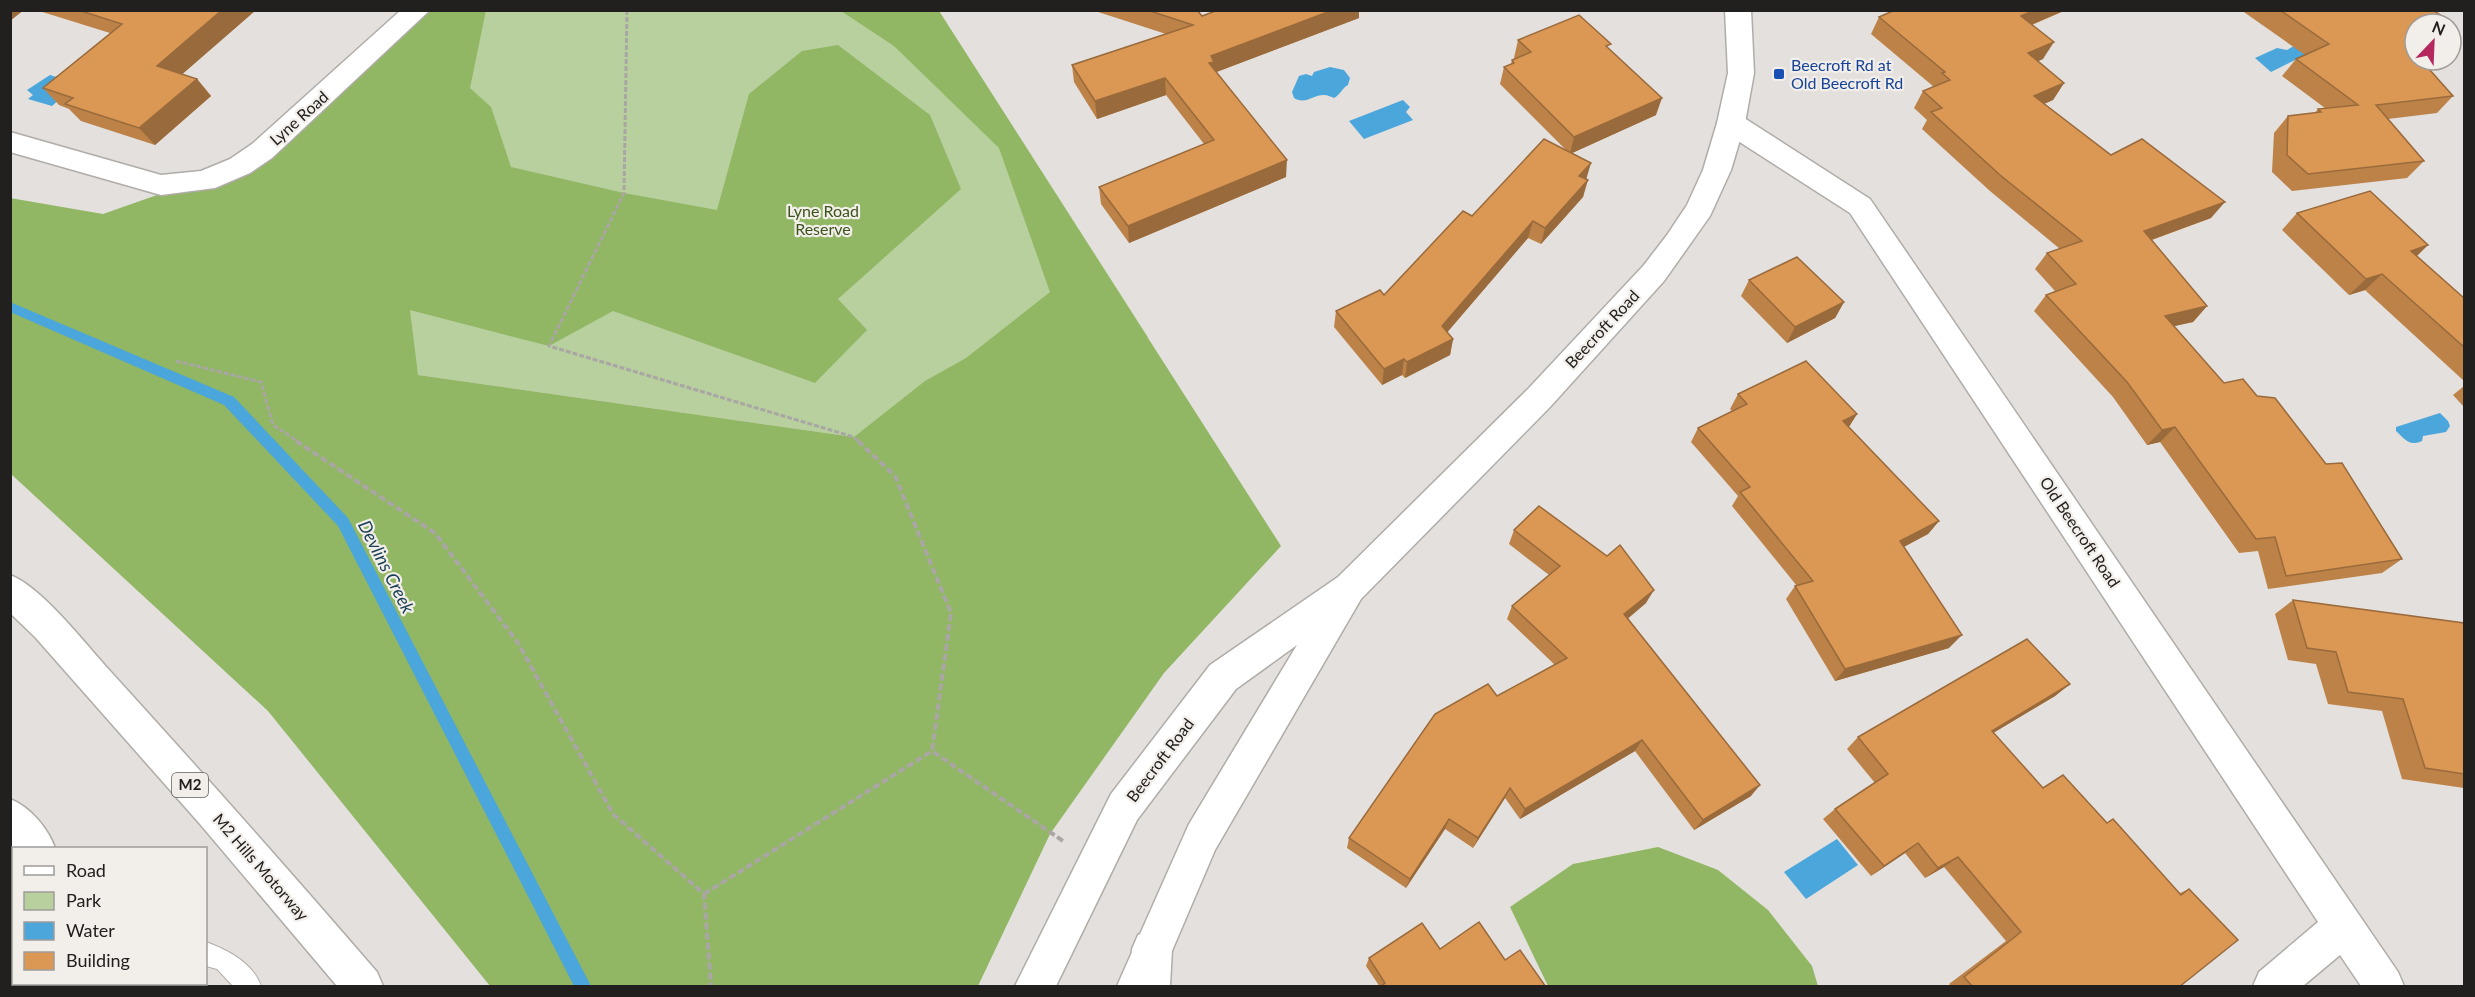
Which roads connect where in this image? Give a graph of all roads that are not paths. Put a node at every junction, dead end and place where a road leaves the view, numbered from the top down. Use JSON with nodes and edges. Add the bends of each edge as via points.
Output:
{"nodes":[{"id":1,"x":417,"y":10,"type":"edge"},
{"id":2,"x":1738,"y":10,"type":"edge"},
{"id":3,"x":1731,"y":123,"type":"junction"},
{"id":4,"x":10,"y":142,"type":"edge"},
{"id":5,"x":1350,"y":588,"type":"junction"},
{"id":6,"x":10,"y":590,"type":"edge"},
{"id":7,"x":10,"y":817,"type":"edge"},
{"id":8,"x":34,"y":847,"type":"edge"},
{"id":9,"x":2343,"y":926,"type":"junction"},
{"id":10,"x":207,"y":954,"type":"edge"},
{"id":11,"x":1151,"y":968,"type":"edge"},
{"id":12,"x":249,"y":987,"type":"edge"},
{"id":13,"x":363,"y":987,"type":"edge"},
{"id":14,"x":1035,"y":987,"type":"edge"},
{"id":15,"x":1137,"y":987,"type":"edge"},
{"id":16,"x":2273,"y":987,"type":"edge"},
{"id":17,"x":2384,"y":987,"type":"edge"}],
"edges":[{"from":1,"to":4,"type":"main road","name":"Lyne Road","via":[[262,151],[205,182],[161,185]]},
{"from":2,"to":3,"type":"main road","name":"Beecroft Road","via":[[1741,73]]},
{"from":3,"to":5,"type":"main road","name":"Beecroft Road","via":[[1700,209],[1654,273],[1539,398]]},
{"from":3,"to":9,"type":"main road","name":"Old Beecroft Road","via":[[1860,206]]},
{"from":5,"to":11,"type":"main road","name":"Beecroft Road","via":[[1202,837]]},
{"from":5,"to":14,"type":"main road","name":"Beecroft Road","via":[[1224,677],[1125,807]]},
{"from":6,"to":13,"type":"main road","name":"M2 Hills Motorway","number":"M2","via":[[213,811]]},
{"from":7,"to":8,"type":"main road"},
{"from":9,"to":16,"type":"main road"},
{"from":9,"to":17,"type":"main road","name":"Old Beecroft Road"},
{"from":10,"to":12,"type":"lane","via":[[224,960]]},
{"from":11,"to":15,"type":"main road","name":"Beecroft Road"}]}
